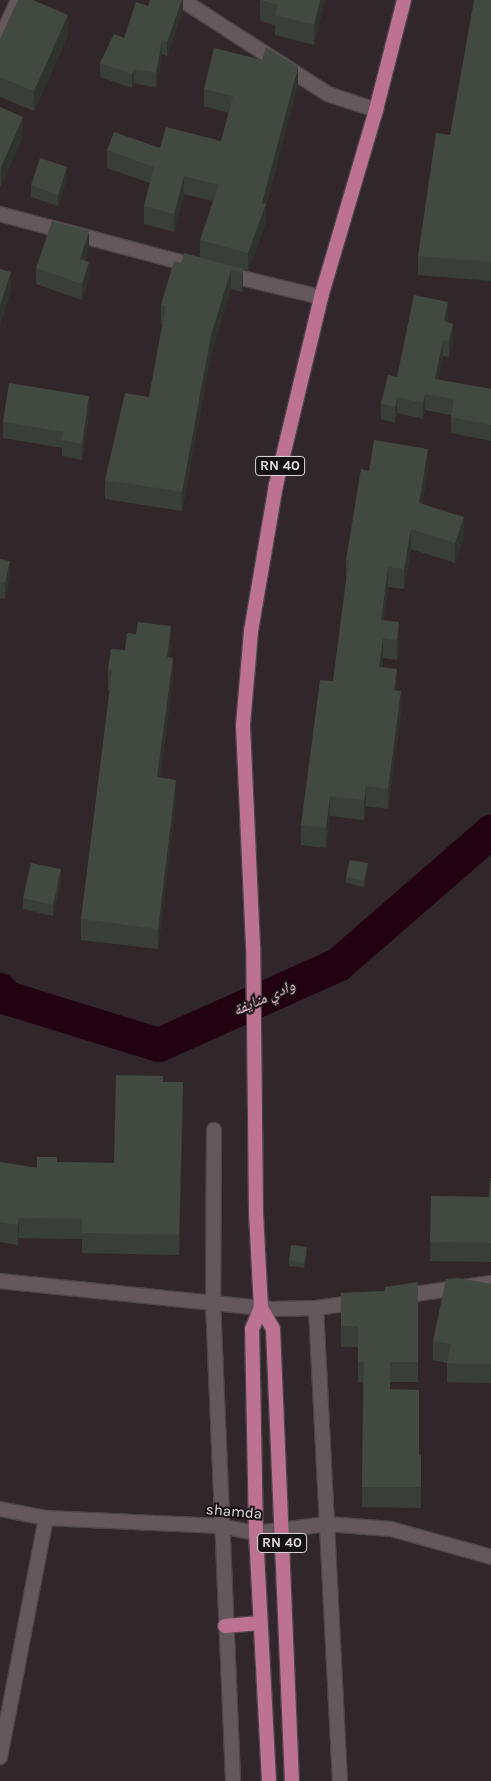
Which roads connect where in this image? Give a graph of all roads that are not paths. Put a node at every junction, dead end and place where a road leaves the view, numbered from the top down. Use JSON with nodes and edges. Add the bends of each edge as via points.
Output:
{"nodes":[{"id":1,"x":18,"y":0,"type":"edge"},
{"id":2,"x":182,"y":0,"type":"edge"},
{"id":3,"x":404,"y":0,"type":"edge"},
{"id":4,"x":0,"y":40,"type":"edge"},
{"id":5,"x":376,"y":110,"type":"junction"},
{"id":6,"x":0,"y":214,"type":"edge"},
{"id":7,"x":321,"y":297,"type":"junction"},
{"id":8,"x":214,"y":1130,"type":"dead end"},
{"id":9,"x":0,"y":1281,"type":"edge"},
{"id":10,"x":491,"y":1283,"type":"edge"},
{"id":11,"x":213,"y":1302,"type":"junction"},
{"id":12,"x":261,"y":1308,"type":"junction"},
{"id":13,"x":316,"y":1308,"type":"junction"},
{"id":14,"x":0,"y":1509,"type":"edge"},
{"id":15,"x":46,"y":1518,"type":"junction"},
{"id":16,"x":327,"y":1524,"type":"junction"},
{"id":17,"x":220,"y":1526,"type":"junction"},
{"id":18,"x":282,"y":1531,"type":"junction"},
{"id":19,"x":256,"y":1533,"type":"junction"},
{"id":20,"x":491,"y":1556,"type":"edge"},
{"id":21,"x":260,"y":1623,"type":"junction"},
{"id":22,"x":225,"y":1626,"type":"junction"},
{"id":23,"x":0,"y":1757,"type":"edge"},
{"id":24,"x":233,"y":1781,"type":"edge"},
{"id":25,"x":269,"y":1781,"type":"edge"},
{"id":26,"x":292,"y":1781,"type":"edge"},
{"id":27,"x":340,"y":1781,"type":"edge"}],
"edges":[{"from":1,"to":4,"type":"street"},
{"from":2,"to":5,"type":"street","via":[[328,94]]},
{"from":3,"to":5,"type":"main road","number":"RN 40"},
{"from":5,"to":7,"type":"main road","number":"RN 40"},
{"from":6,"to":7,"type":"street"},
{"from":7,"to":12,"type":"main road","number":"RN 40","via":[[276,485],[251,631],[243,725],[253,946],[256,1212]]},
{"from":8,"to":11,"type":"street"},
{"from":9,"to":11,"type":"street"},
{"from":10,"to":13,"type":"street"},
{"from":11,"to":12,"type":"street"},
{"from":11,"to":17,"type":"street"},
{"from":12,"to":13,"type":"street"},
{"from":12,"to":18,"type":"main road","number":"RN 40","via":[[273,1329]]},
{"from":12,"to":19,"type":"main road","number":"RN 40","via":[[252,1329]]},
{"from":13,"to":16,"type":"street"},
{"from":14,"to":15,"type":"street","name":"shamda"},
{"from":15,"to":17,"type":"street","name":"shamda"},
{"from":15,"to":23,"type":"street"},
{"from":16,"to":18,"type":"street","name":"shamda"},
{"from":16,"to":20,"type":"street","name":"shamda","via":[[391,1529]]},
{"from":16,"to":27,"type":"street"},
{"from":17,"to":19,"type":"street","name":"shamda"},
{"from":17,"to":22,"type":"street"},
{"from":18,"to":19,"type":"street","name":"shamda"},
{"from":18,"to":26,"type":"main road","number":"RN 40"},
{"from":19,"to":21,"type":"main road","number":"RN 40"},
{"from":21,"to":22,"type":"main road"},
{"from":21,"to":25,"type":"main road","number":"RN 40"},
{"from":22,"to":24,"type":"street"}]}
